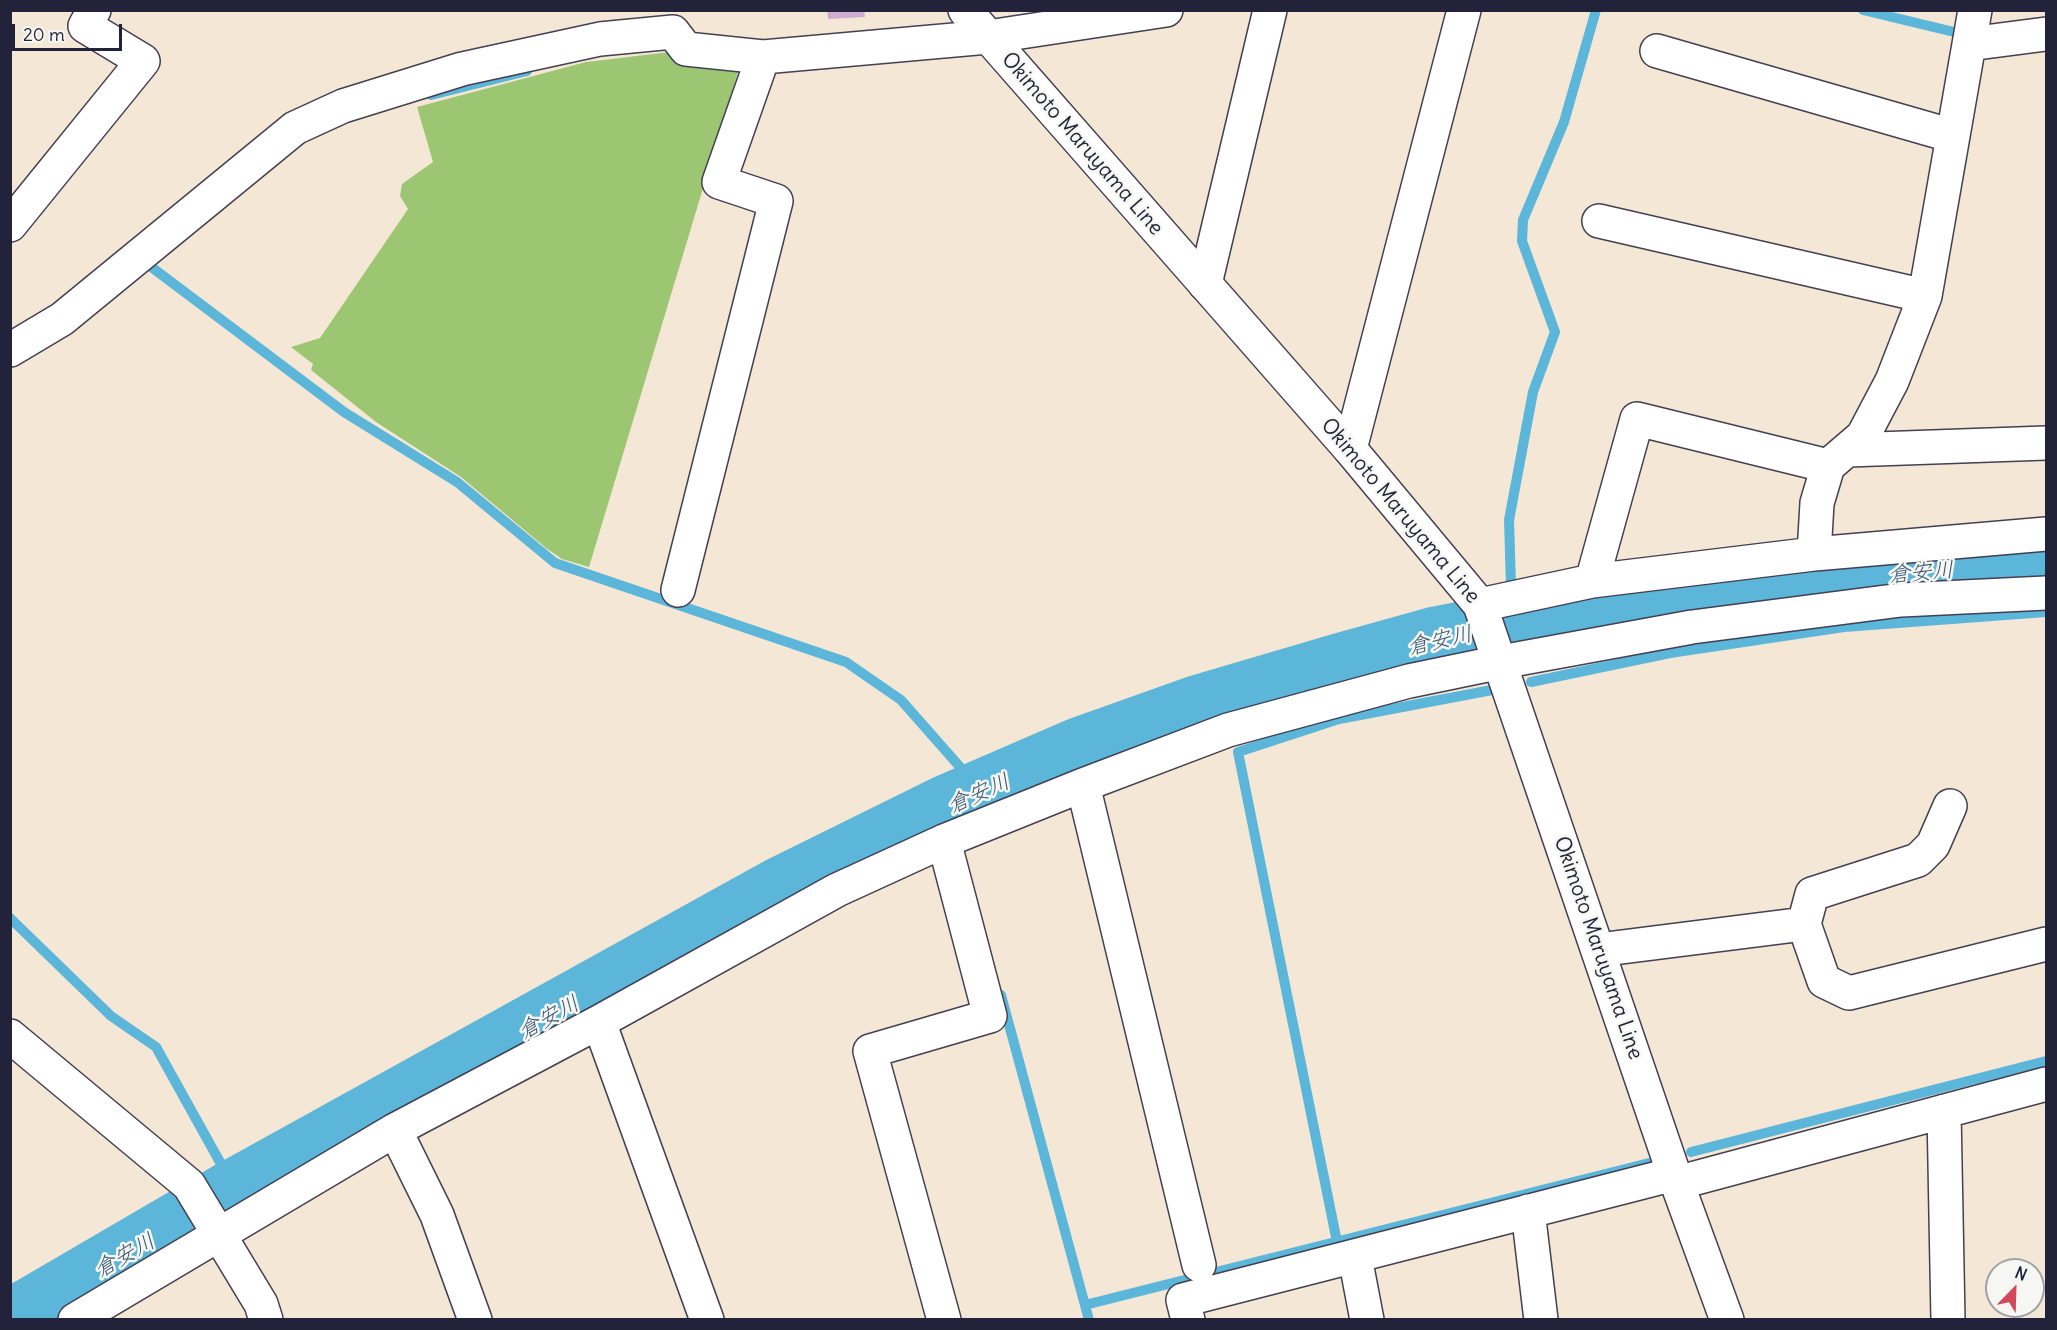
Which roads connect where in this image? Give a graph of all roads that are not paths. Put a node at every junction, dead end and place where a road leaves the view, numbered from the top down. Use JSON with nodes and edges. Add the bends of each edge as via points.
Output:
{"nodes":[{"id":1,"x":94,"y":10,"type":"edge"},
{"id":2,"x":965,"y":10,"type":"edge"},
{"id":3,"x":1167,"y":10,"type":"edge"},
{"id":4,"x":1270,"y":10,"type":"edge"},
{"id":5,"x":1464,"y":10,"type":"edge"},
{"id":6,"x":1972,"y":30,"type":"edge"},
{"id":7,"x":2046,"y":34,"type":"edge"},
{"id":8,"x":988,"y":38,"type":"junction"},
{"id":9,"x":1657,"y":51,"type":"dead end"},
{"id":10,"x":763,"y":57,"type":"junction"},
{"id":11,"x":1953,"y":136,"type":"junction"},
{"id":12,"x":1599,"y":221,"type":"dead end"},
{"id":13,"x":10,"y":225,"type":"edge"},
{"id":14,"x":1205,"y":284,"type":"junction"},
{"id":15,"x":1925,"y":296,"type":"junction"},
{"id":16,"x":10,"y":350,"type":"edge"},
{"id":17,"x":2046,"y":442,"type":"edge"},
{"id":18,"x":1350,"y":449,"type":"junction"},
{"id":19,"x":1838,"y":458,"type":"junction"},
{"id":20,"x":2046,"y":534,"type":"edge"},
{"id":21,"x":1814,"y":554,"type":"junction"},
{"id":22,"x":1592,"y":580,"type":"junction"},
{"id":23,"x":678,"y":590,"type":"dead end"},
{"id":24,"x":2046,"y":593,"type":"edge"},
{"id":25,"x":1482,"y":609,"type":"junction"},
{"id":26,"x":1498,"y":654,"type":"junction"},
{"id":27,"x":1083,"y":785,"type":"junction"},
{"id":28,"x":1950,"y":806,"type":"dead end"},
{"id":29,"x":944,"y":842,"type":"junction"},
{"id":30,"x":1804,"y":924,"type":"junction"},
{"id":31,"x":2046,"y":944,"type":"edge"},
{"id":32,"x":1598,"y":950,"type":"junction"},
{"id":33,"x":599,"y":1022,"type":"junction"},
{"id":34,"x":10,"y":1036,"type":"edge"},
{"id":35,"x":2046,"y":1084,"type":"edge"},
{"id":36,"x":1944,"y":1111,"type":"junction"},
{"id":37,"x":395,"y":1130,"type":"junction"},
{"id":38,"x":1676,"y":1179,"type":"junction"},
{"id":39,"x":1528,"y":1211,"type":"junction"},
{"id":40,"x":217,"y":1232,"type":"junction"},
{"id":41,"x":1355,"y":1257,"type":"junction"},
{"id":42,"x":1199,"y":1264,"type":"dead end"},
{"id":43,"x":75,"y":1320,"type":"edge"},
{"id":44,"x":266,"y":1320,"type":"edge"},
{"id":45,"x":475,"y":1320,"type":"edge"},
{"id":46,"x":707,"y":1320,"type":"edge"},
{"id":47,"x":944,"y":1320,"type":"edge"},
{"id":48,"x":1188,"y":1320,"type":"edge"},
{"id":49,"x":1367,"y":1320,"type":"edge"},
{"id":50,"x":1541,"y":1320,"type":"edge"},
{"id":51,"x":1727,"y":1320,"type":"edge"},
{"id":52,"x":1948,"y":1320,"type":"edge"}],
"edges":[{"from":1,"to":13,"type":"street","via":[[85,26],[143,61]]},
{"from":2,"to":8,"type":"street","name":"Okimoto Maruyama Line"},
{"from":3,"to":8,"type":"street"},
{"from":4,"to":14,"type":"street"},
{"from":5,"to":18,"type":"street"},
{"from":6,"to":7,"type":"street"},
{"from":6,"to":11,"type":"street"},
{"from":8,"to":10,"type":"street"},
{"from":8,"to":14,"type":"street","name":"Okimoto Maruyama Line"},
{"from":9,"to":11,"type":"street"},
{"from":10,"to":16,"type":"street","via":[[686,49],[673,32],[600,39],[462,69],[344,106],[295,128],[62,319]]},
{"from":10,"to":23,"type":"street","via":[[718,182],[776,201]]},
{"from":11,"to":15,"type":"street"},
{"from":12,"to":15,"type":"street"},
{"from":14,"to":18,"type":"street","name":"Okimoto Maruyama Line"},
{"from":15,"to":19,"type":"street","via":[[1892,381],[1863,436]]},
{"from":17,"to":19,"type":"street"},
{"from":18,"to":25,"type":"street","name":"Okimoto Maruyama Line"},
{"from":19,"to":21,"type":"street","via":[[1817,503]]},
{"from":19,"to":22,"type":"street","via":[[1637,419]]},
{"from":20,"to":21,"type":"street"},
{"from":21,"to":22,"type":"street"},
{"from":22,"to":25,"type":"street"},
{"from":24,"to":26,"type":"street","via":[[1901,600]]},
{"from":25,"to":26,"type":"street","name":"Okimoto Maruyama Line"},
{"from":26,"to":27,"type":"street","via":[[1228,730]]},
{"from":26,"to":32,"type":"street","name":"Okimoto Maruyama Line"},
{"from":27,"to":29,"type":"street"},
{"from":27,"to":42,"type":"street"},
{"from":28,"to":30,"type":"street","via":[[1933,845],[1918,860],[1812,894]]},
{"from":29,"to":33,"type":"street","via":[[837,890]]},
{"from":29,"to":47,"type":"street","via":[[990,1016],[870,1051]]},
{"from":30,"to":31,"type":"street","via":[[1824,981],[1849,993]]},
{"from":30,"to":32,"type":"street"},
{"from":32,"to":38,"type":"street","name":"Okimoto Maruyama Line"},
{"from":33,"to":37,"type":"street"},
{"from":33,"to":46,"type":"street"},
{"from":34,"to":40,"type":"street","via":[[189,1185]]},
{"from":35,"to":36,"type":"street"},
{"from":36,"to":38,"type":"street"},
{"from":36,"to":52,"type":"street"},
{"from":37,"to":40,"type":"street"},
{"from":37,"to":45,"type":"street","via":[[437,1215]]},
{"from":38,"to":39,"type":"street"},
{"from":38,"to":51,"type":"street","name":"Okimoto Maruyama Line"},
{"from":39,"to":41,"type":"street"},
{"from":39,"to":50,"type":"street"},
{"from":40,"to":43,"type":"street"},
{"from":40,"to":44,"type":"street","via":[[261,1304]]},
{"from":41,"to":48,"type":"street","via":[[1184,1300]]},
{"from":41,"to":49,"type":"street"}]}
